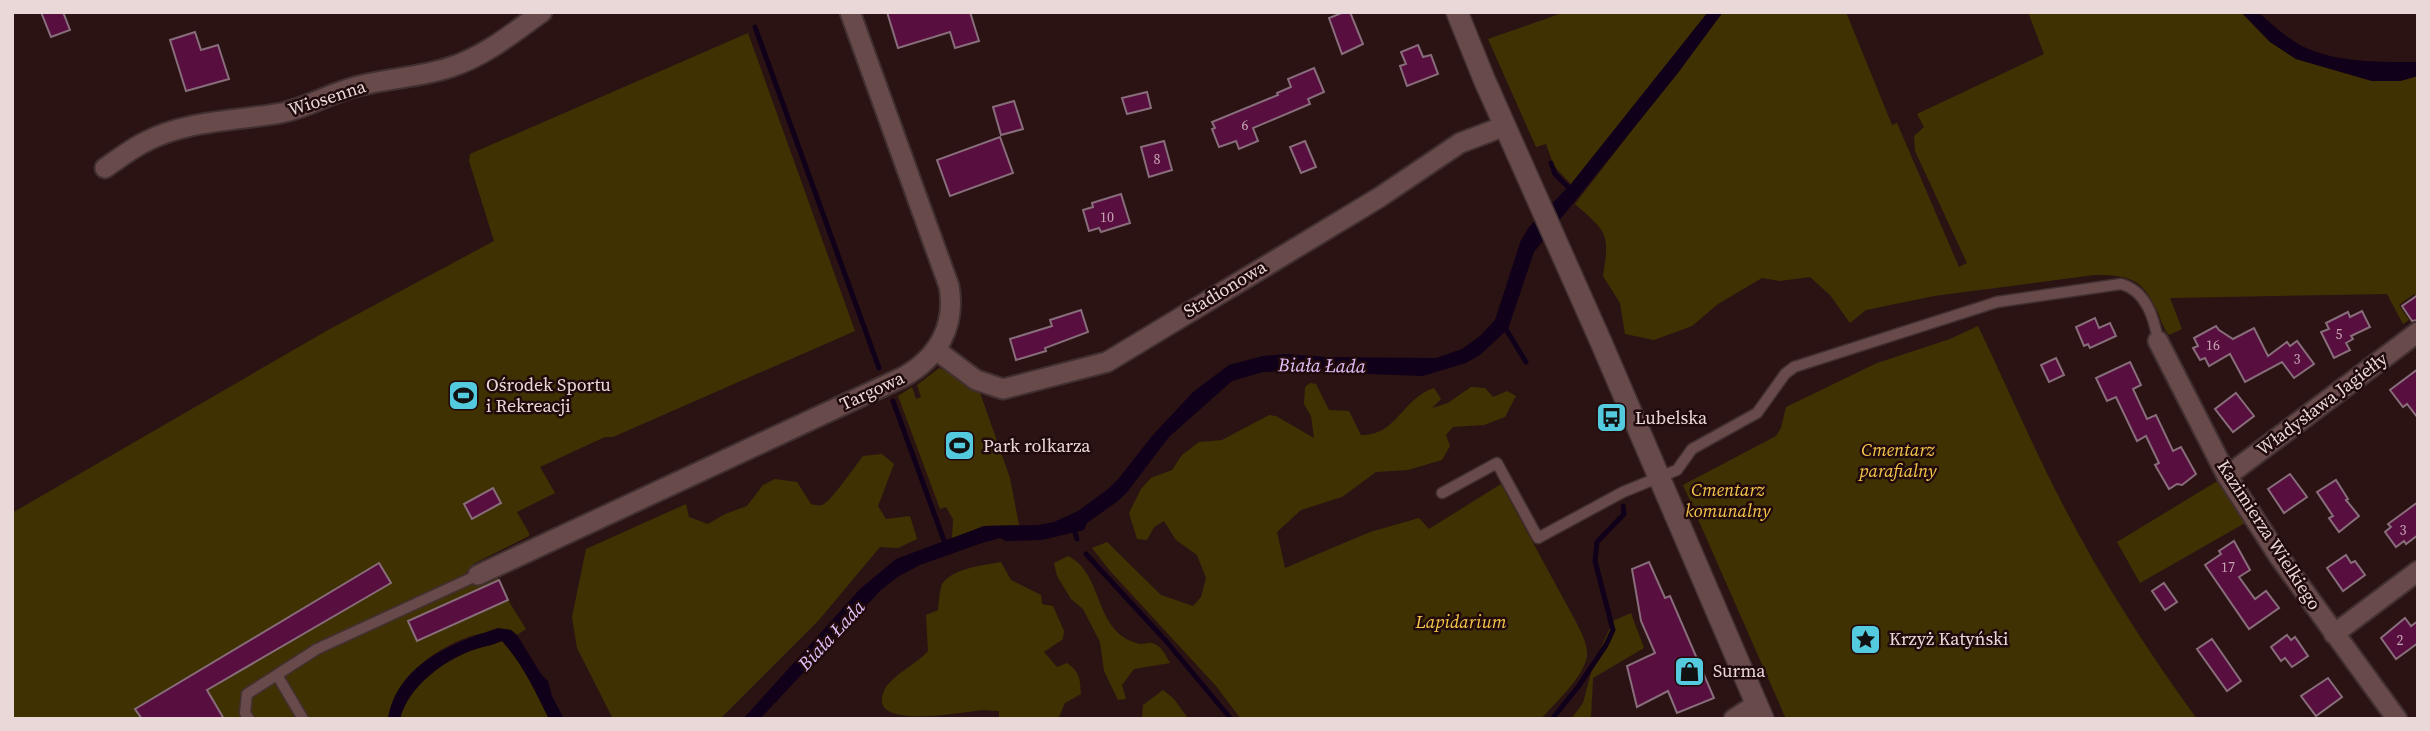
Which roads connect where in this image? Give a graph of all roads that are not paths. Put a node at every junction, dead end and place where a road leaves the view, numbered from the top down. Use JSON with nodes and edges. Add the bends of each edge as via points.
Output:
{"nodes":[{"id":1,"x":542,"y":12,"type":"edge"},
{"id":2,"x":850,"y":12,"type":"edge"},
{"id":3,"x":1457,"y":12,"type":"edge"},
{"id":4,"x":1505,"y":126,"type":"junction"},
{"id":5,"x":105,"y":169,"type":"dead end"},
{"id":6,"x":2418,"y":332,"type":"edge"},
{"id":7,"x":2158,"y":341,"type":"joint"},
{"id":8,"x":936,"y":350,"type":"junction"},
{"id":9,"x":2227,"y":476,"type":"junction"},
{"id":10,"x":1659,"y":478,"type":"junction"},
{"id":11,"x":1442,"y":493,"type":"dead end"},
{"id":12,"x":2418,"y":571,"type":"edge"},
{"id":13,"x":478,"y":575,"type":"joint"},
{"id":14,"x":2334,"y":634,"type":"junction"},
{"id":15,"x":277,"y":675,"type":"junction"},
{"id":16,"x":1760,"y":711,"type":"edge"},
{"id":17,"x":248,"y":719,"type":"edge"},
{"id":18,"x":303,"y":719,"type":"edge"},
{"id":19,"x":1734,"y":719,"type":"edge"},
{"id":20,"x":2397,"y":719,"type":"edge"}],
"edges":[{"from":1,"to":5,"type":"street","name":"Wiosenna","via":[[483,54],[449,68],[370,83],[281,113],[172,132],[146,141]]},
{"from":2,"to":8,"type":"street","name":"Targowa","via":[[948,286],[949,321]]},
{"from":3,"to":4,"type":"street"},
{"from":4,"to":8,"type":"street","name":"Stadionowa","via":[[1460,143],[1380,197],[1107,362],[1003,389],[976,380]]},
{"from":4,"to":10,"type":"street"},
{"from":6,"to":9,"type":"street","name":"Władysława Jagiełły"},
{"from":7,"to":9,"type":"street","name":"Kazimierza Wielkiego"},
{"from":7,"to":10,"type":"lane","via":[[2144,300],[2120,284],[1997,302],[1794,367],[1757,413],[1692,449],[1677,470]]},
{"from":8,"to":13,"type":"street","name":"Targowa","via":[[903,377]]},
{"from":9,"to":14,"type":"street","name":"Kazimierza Wielkiego"},
{"from":10,"to":11,"type":"lane","via":[[1538,538],[1497,463]]},
{"from":10,"to":16,"type":"street"},
{"from":12,"to":14,"type":"street"},
{"from":13,"to":15,"type":"lane","via":[[317,649]]},
{"from":14,"to":20,"type":"street","name":"Kazimierza Wielkiego"},
{"from":15,"to":17,"type":"lane","via":[[247,694]]},
{"from":15,"to":18,"type":"lane"},
{"from":16,"to":19,"type":"street"}]}
